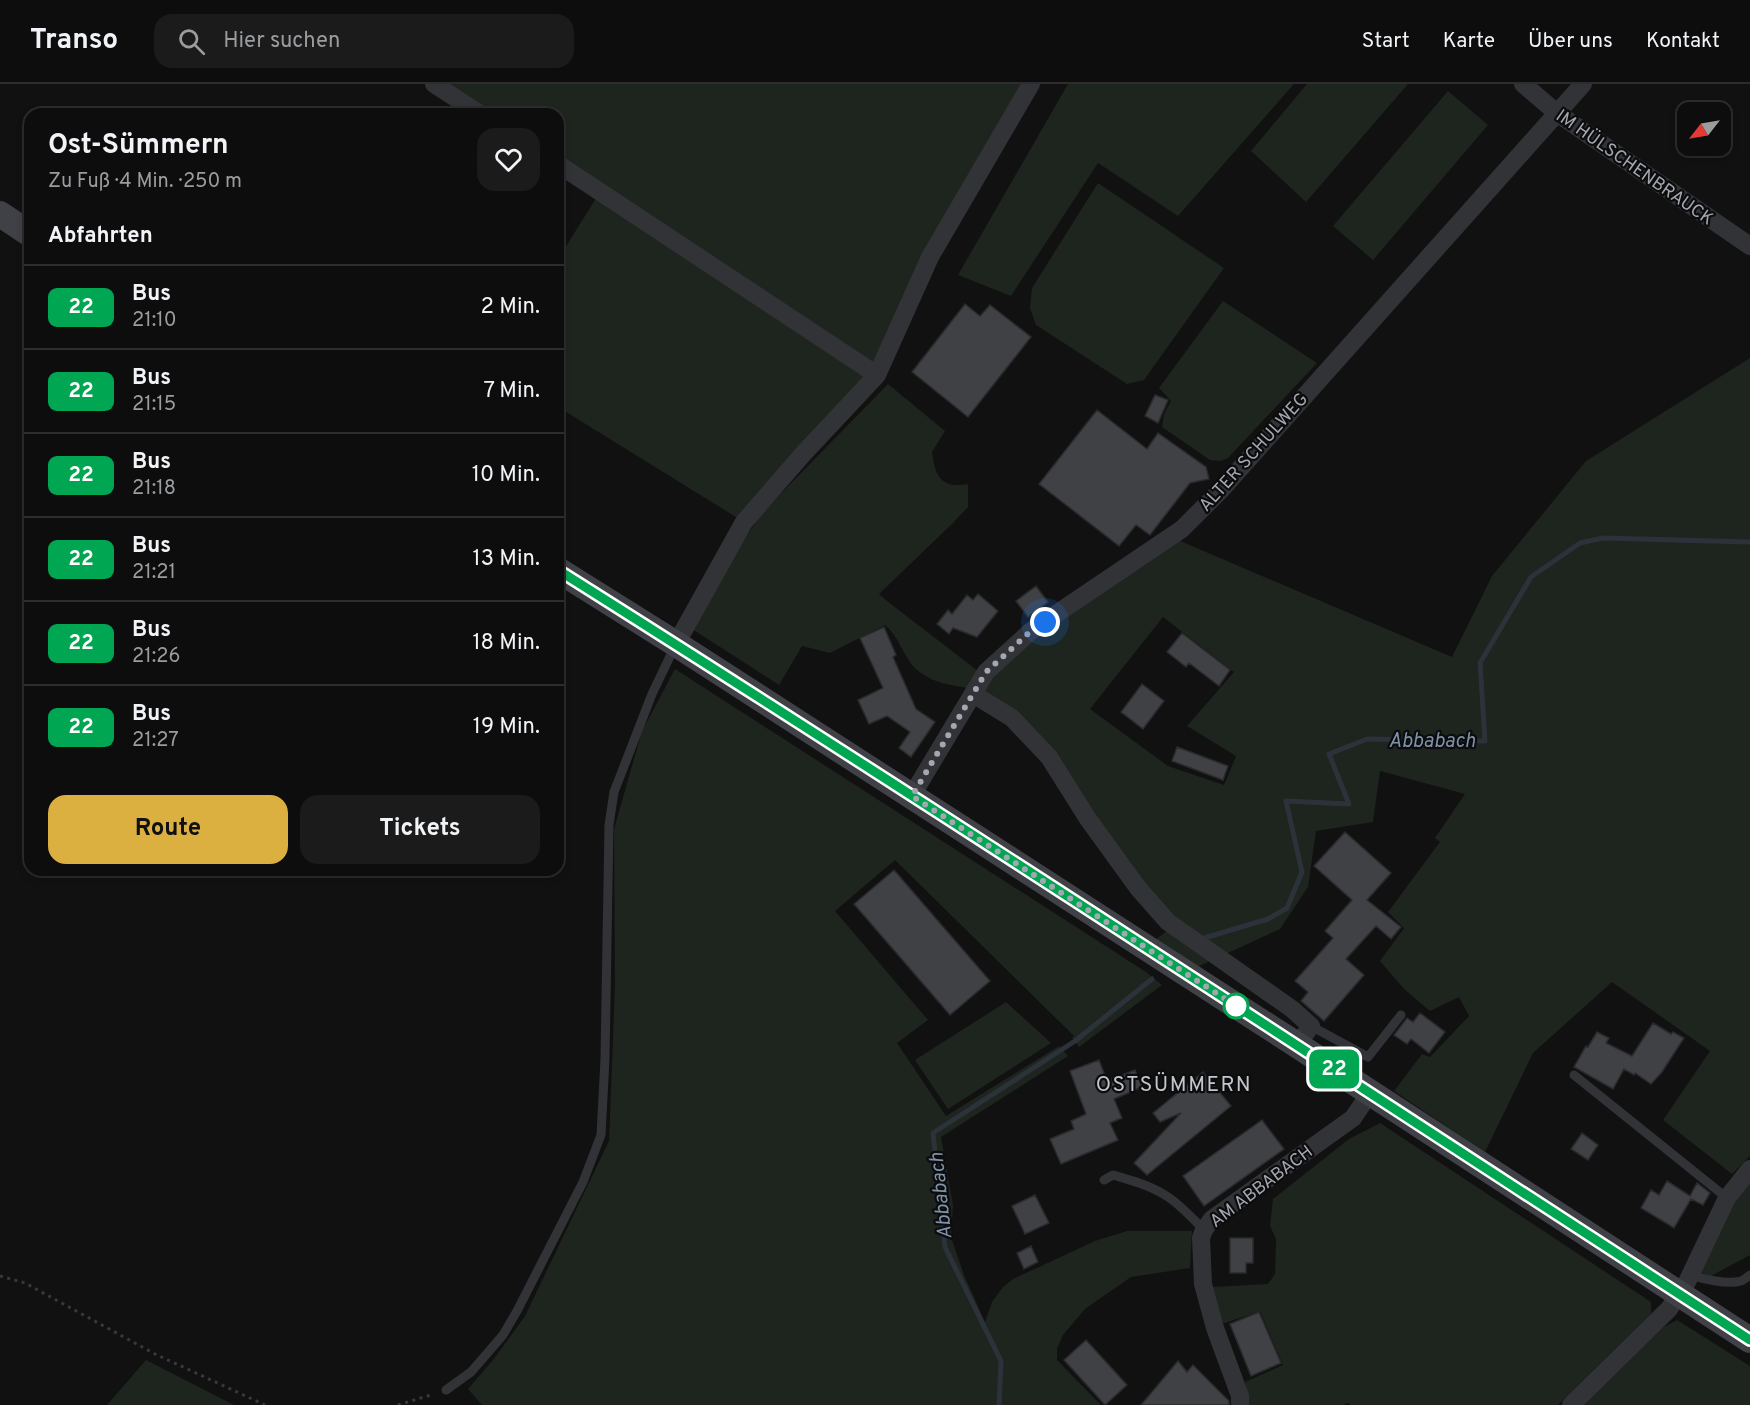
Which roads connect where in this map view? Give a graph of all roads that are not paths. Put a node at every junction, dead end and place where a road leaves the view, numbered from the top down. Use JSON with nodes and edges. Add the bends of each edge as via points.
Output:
{"nodes":[{"id":1,"x":434,"y":84,"type":"edge"},
{"id":2,"x":1031,"y":84,"type":"edge"},
{"id":3,"x":1522,"y":84,"type":"edge"},
{"id":4,"x":1583,"y":84,"type":"edge"},
{"id":5,"x":471,"y":108,"type":"edge"},
{"id":6,"x":1557,"y":113,"type":"junction"},
{"id":7,"x":564,"y":168,"type":"edge"},
{"id":8,"x":0,"y":214,"type":"edge"},
{"id":9,"x":24,"y":230,"type":"edge"},
{"id":10,"x":1750,"y":246,"type":"edge"},
{"id":11,"x":878,"y":375,"type":"junction"},
{"id":12,"x":564,"y":574,"type":"edge"},
{"id":13,"x":676,"y":644,"type":"junction"},
{"id":14,"x":973,"y":694,"type":"junction"},
{"id":15,"x":912,"y":796,"type":"junction"},
{"id":16,"x":1401,"y":1015,"type":"dead end"},
{"id":17,"x":1304,"y":1035,"type":"junction"},
{"id":18,"x":1574,"y":1075,"type":"dead end"},
{"id":19,"x":1370,"y":1093,"type":"junction"},
{"id":20,"x":1750,"y":1169,"type":"edge"},
{"id":21,"x":1104,"y":1180,"type":"dead end"},
{"id":22,"x":1727,"y":1198,"type":"junction"},
{"id":23,"x":1204,"y":1230,"type":"junction"},
{"id":24,"x":1750,"y":1275,"type":"edge"},
{"id":25,"x":1685,"y":1284,"type":"junction"},
{"id":26,"x":1750,"y":1340,"type":"edge"},
{"id":27,"x":446,"y":1390,"type":"road end"},
{"id":28,"x":1240,"y":1405,"type":"edge"},
{"id":29,"x":1571,"y":1405,"type":"edge"}],
"edges":[{"from":1,"to":5,"type":"street"},
{"from":2,"to":11,"type":"street","via":[[930,257]]},
{"from":3,"to":6,"type":"street","name":"IM HÜLSCHENBRAUCK"},
{"from":4,"to":6,"type":"street","name":"ALTER SCHULWEG"},
{"from":6,"to":10,"type":"street","name":"IM HÜLSCHENBRAUCK"},
{"from":6,"to":14,"type":"street","name":"ALTER SCHULWEG","via":[[1182,529],[1031,631],[986,672]]},
{"from":7,"to":11,"type":"street"},
{"from":8,"to":9,"type":"main road"},
{"from":11,"to":13,"type":"street","via":[[744,522]]},
{"from":12,"to":13,"type":"main road"},
{"from":13,"to":15,"type":"main road"},
{"from":13,"to":27,"type":"lane","via":[[614,792],[609,825],[601,1135],[583,1182],[518,1311],[471,1372]]},
{"from":14,"to":15,"type":"street","name":"ALTER SCHULWEG"},
{"from":14,"to":17,"type":"street","via":[[1012,718],[1049,757],[1088,819],[1168,922],[1292,1010]]},
{"from":15,"to":17,"type":"main road"},
{"from":16,"to":17,"type":"lane","via":[[1368,1057]]},
{"from":17,"to":19,"type":"main road"},
{"from":18,"to":22,"type":"lane"},
{"from":19,"to":23,"type":"street","name":"AM ABBABACH","via":[[1353,1118],[1212,1219]]},
{"from":19,"to":25,"type":"main road"},
{"from":20,"to":22,"type":"street"},
{"from":21,"to":23,"type":"lane","via":[[1113,1175],[1161,1193]]},
{"from":22,"to":25,"type":"street"},
{"from":23,"to":28,"type":"street","name":"AM ABBABACH","via":[[1200,1247],[1203,1284]]},
{"from":24,"to":25,"type":"lane","via":[[1740,1281]]},
{"from":25,"to":26,"type":"main road"},
{"from":25,"to":29,"type":"street","via":[[1669,1309]]}]}
